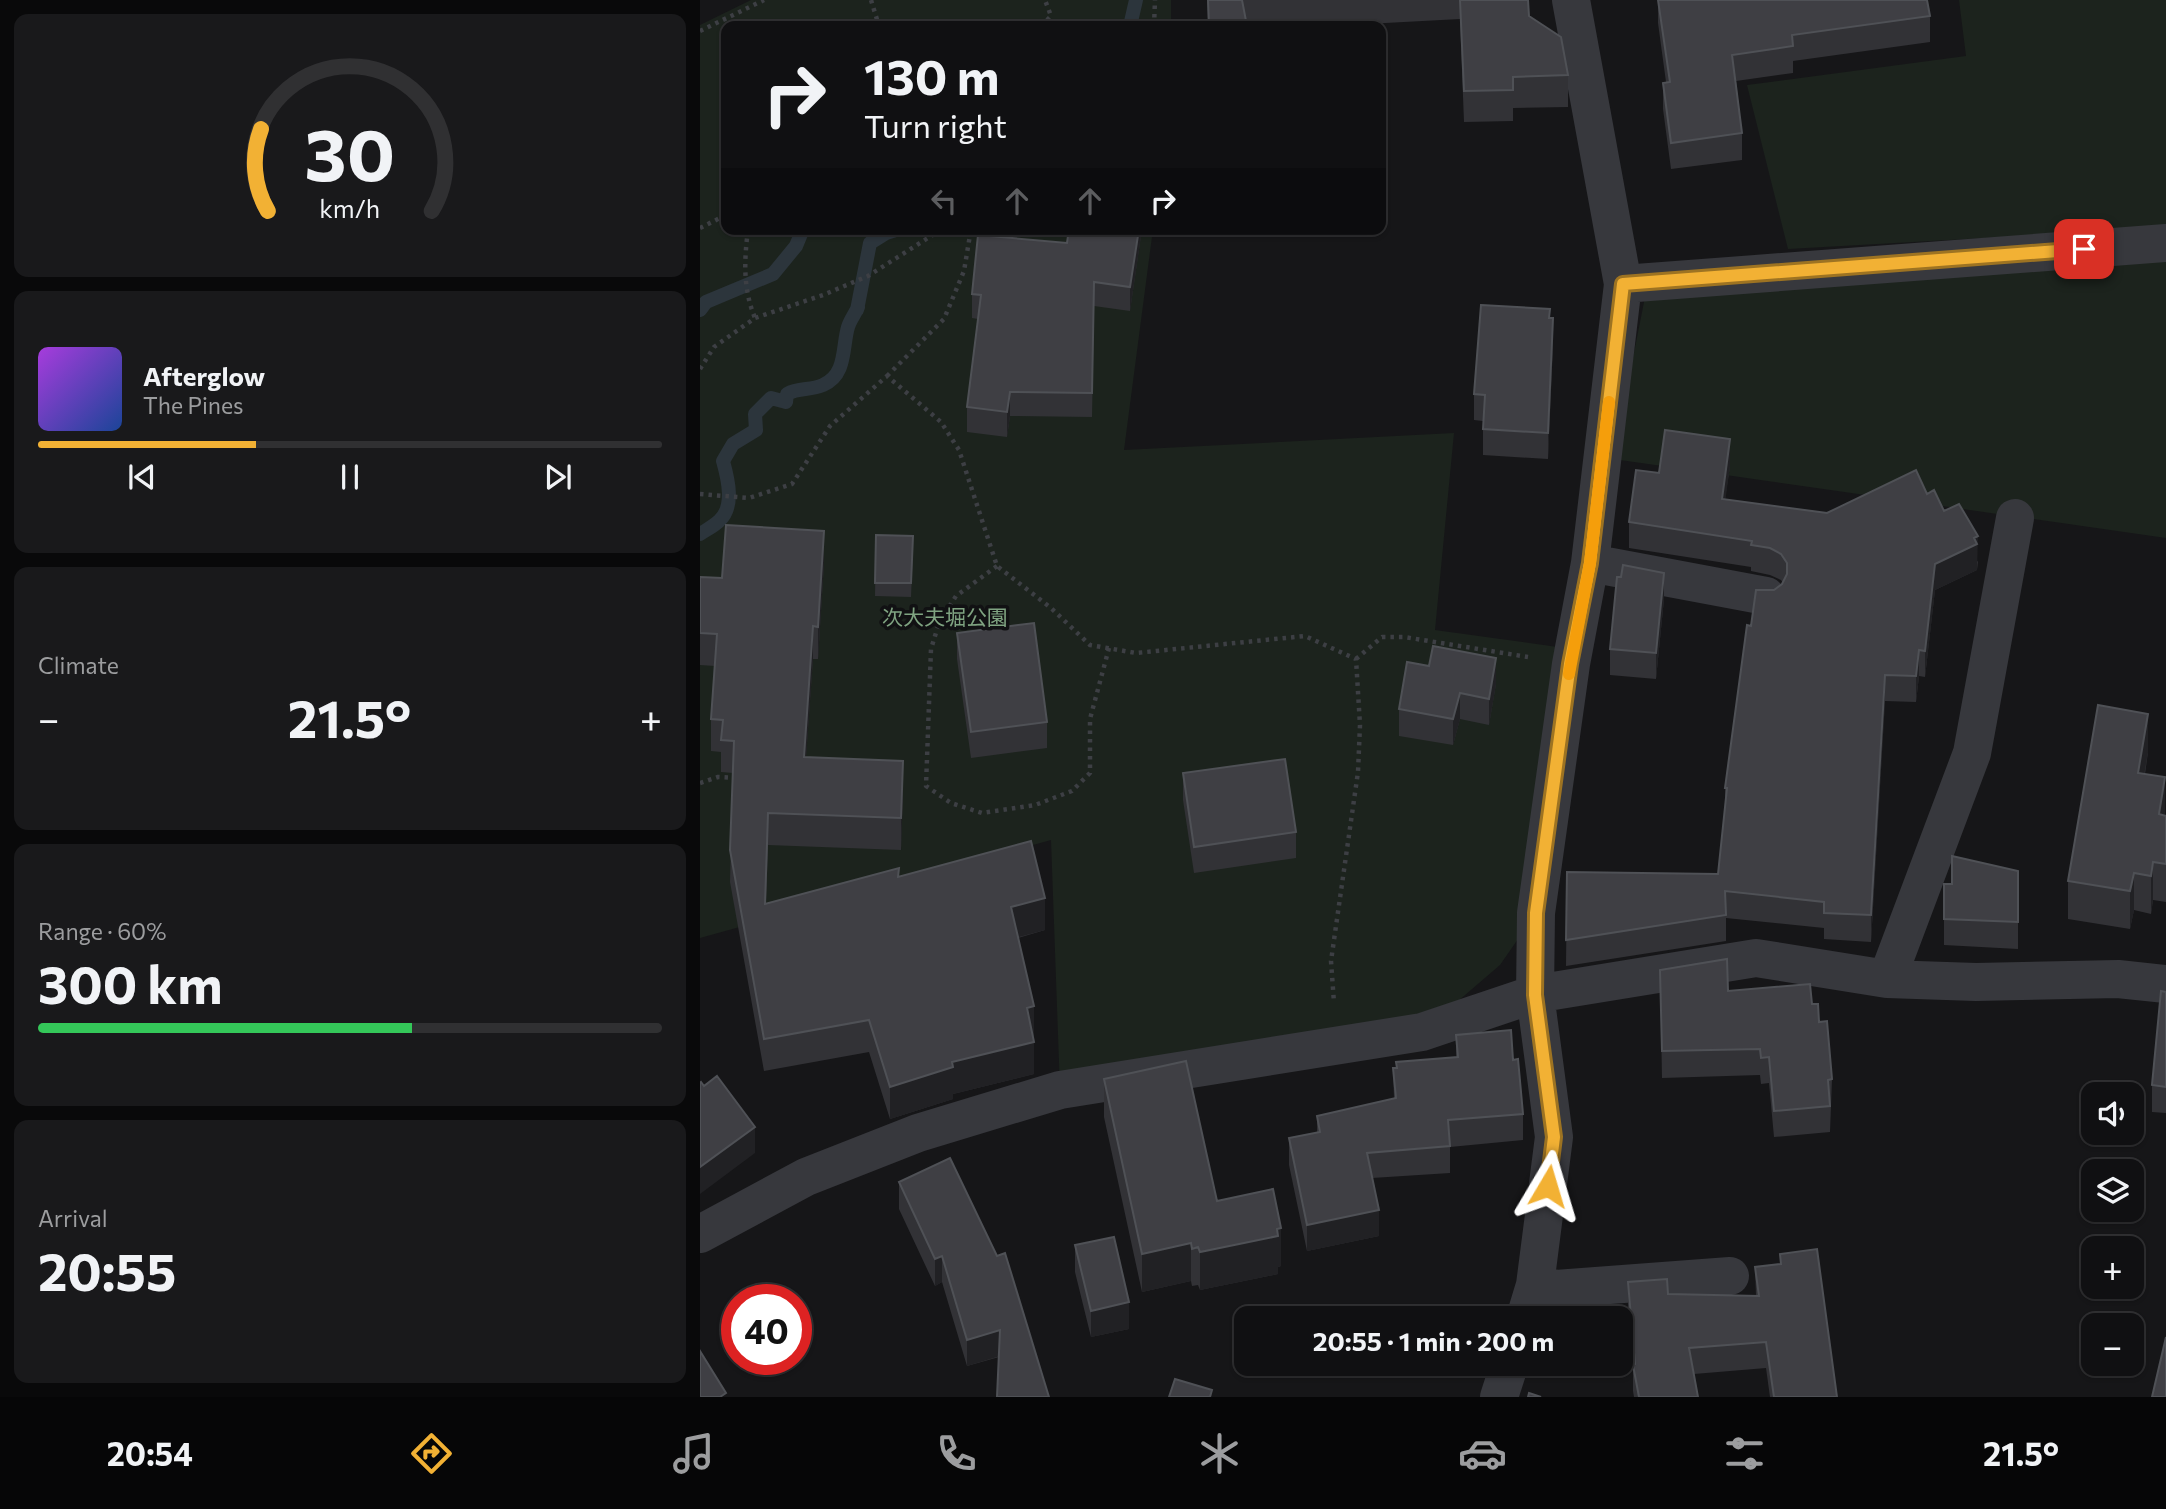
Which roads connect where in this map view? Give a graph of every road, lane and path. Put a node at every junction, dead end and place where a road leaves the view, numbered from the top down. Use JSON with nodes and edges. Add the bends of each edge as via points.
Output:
{"nodes":[{"id":1,"x":764,"y":0,"type":"edge"},
{"id":2,"x":871,"y":0,"type":"edge"},
{"id":3,"x":1045,"y":0,"type":"edge"},
{"id":4,"x":1155,"y":0,"type":"edge"},
{"id":5,"x":1571,"y":0,"type":"edge"},
{"id":6,"x":877,"y":21,"type":"edge"},
{"id":7,"x":1046,"y":21,"type":"edge"},
{"id":8,"x":1154,"y":21,"type":"edge"},
{"id":9,"x":700,"y":31,"type":"edge"},
{"id":10,"x":721,"y":218,"type":"edge"},
{"id":11,"x":700,"y":228,"type":"edge"},
{"id":12,"x":747,"y":235,"type":"edge"},
{"id":13,"x":933,"y":235,"type":"edge"},
{"id":14,"x":970,"y":235,"type":"edge"},
{"id":15,"x":2166,"y":243,"type":"edge"},
{"id":16,"x":1623,"y":284,"type":"junction"},
{"id":17,"x":755,"y":317,"type":"junction"},
{"id":18,"x":700,"y":369,"type":"edge"},
{"id":19,"x":887,"y":376,"type":"junction"},
{"id":20,"x":700,"y":494,"type":"edge"},
{"id":21,"x":2015,"y":518,"type":"dead end"},
{"id":22,"x":1590,"y":563,"type":"junction"},
{"id":23,"x":997,"y":566,"type":"junction"},
{"id":24,"x":1766,"y":596,"type":"edge"},
{"id":25,"x":1109,"y":648,"type":"junction"},
{"id":26,"x":1356,"y":659,"type":"junction"},
{"id":27,"x":1570,"y":664,"type":"junction"},
{"id":28,"x":745,"y":778,"type":"edge"},
{"id":29,"x":700,"y":783,"type":"edge"},
{"id":30,"x":1887,"y":979,"type":"junction"},
{"id":31,"x":2166,"y":984,"type":"edge"},
{"id":32,"x":1535,"y":995,"type":"junction"},
{"id":33,"x":1338,"y":1045,"type":"junction"},
{"id":34,"x":700,"y":1234,"type":"edge"},
{"id":35,"x":1730,"y":1276,"type":"dead end"},
{"id":36,"x":1530,"y":1302,"type":"edge"},
{"id":37,"x":1506,"y":1376,"type":"edge"},
{"id":38,"x":1499,"y":1397,"type":"edge"}],
"edges":[{"from":1,"to":9,"type":"path"},
{"from":2,"to":6,"type":"path"},
{"from":3,"to":7,"type":"path","via":[[1051,16]]},
{"from":4,"to":8,"type":"path"},
{"from":5,"to":16,"type":"street"},
{"from":10,"to":11,"type":"path"},
{"from":12,"to":17,"type":"path","via":[[744,262]]},
{"from":13,"to":17,"type":"path","via":[[869,276]]},
{"from":14,"to":19,"type":"path","via":[[964,271],[944,319]]},
{"from":15,"to":16,"type":"street"},
{"from":16,"to":22,"type":"street"},
{"from":17,"to":18,"type":"path","via":[[714,347]]},
{"from":19,"to":20,"type":"path","via":[[830,426],[792,484],[749,498]]},
{"from":19,"to":23,"type":"path","via":[[941,422],[959,450]]},
{"from":21,"to":30,"type":"street","via":[[1972,753]]},
{"from":22,"to":24,"type":"street"},
{"from":22,"to":27,"type":"street"},
{"from":23,"to":25,"type":"path","via":[[1090,645]]},
{"from":23,"to":25,"type":"path","via":[[956,596],[939,623],[931,649],[926,786],[951,803],[982,813],[1035,805],[1072,791],[1090,774],[1090,719]]},
{"from":25,"to":26,"type":"path","via":[[1136,653],[1305,636]]},
{"from":26,"to":27,"type":"path","via":[[1382,637],[1404,637]]},
{"from":26,"to":33,"type":"path","via":[[1357,772],[1331,961]]},
{"from":27,"to":32,"type":"street","via":[[1536,913]]},
{"from":28,"to":29,"type":"path"},
{"from":30,"to":31,"type":"street","via":[[2118,979]]},
{"from":30,"to":32,"type":"street","via":[[1756,958]]},
{"from":32,"to":33,"type":"street","via":[[1422,1032]]},
{"from":32,"to":36,"type":"street","via":[[1554,1137]]},
{"from":33,"to":34,"type":"street","via":[[1060,1090],[918,1133],[806,1177]]},
{"from":35,"to":36,"type":"street","via":[[1556,1289]]},
{"from":37,"to":38,"type":"street"}]}
